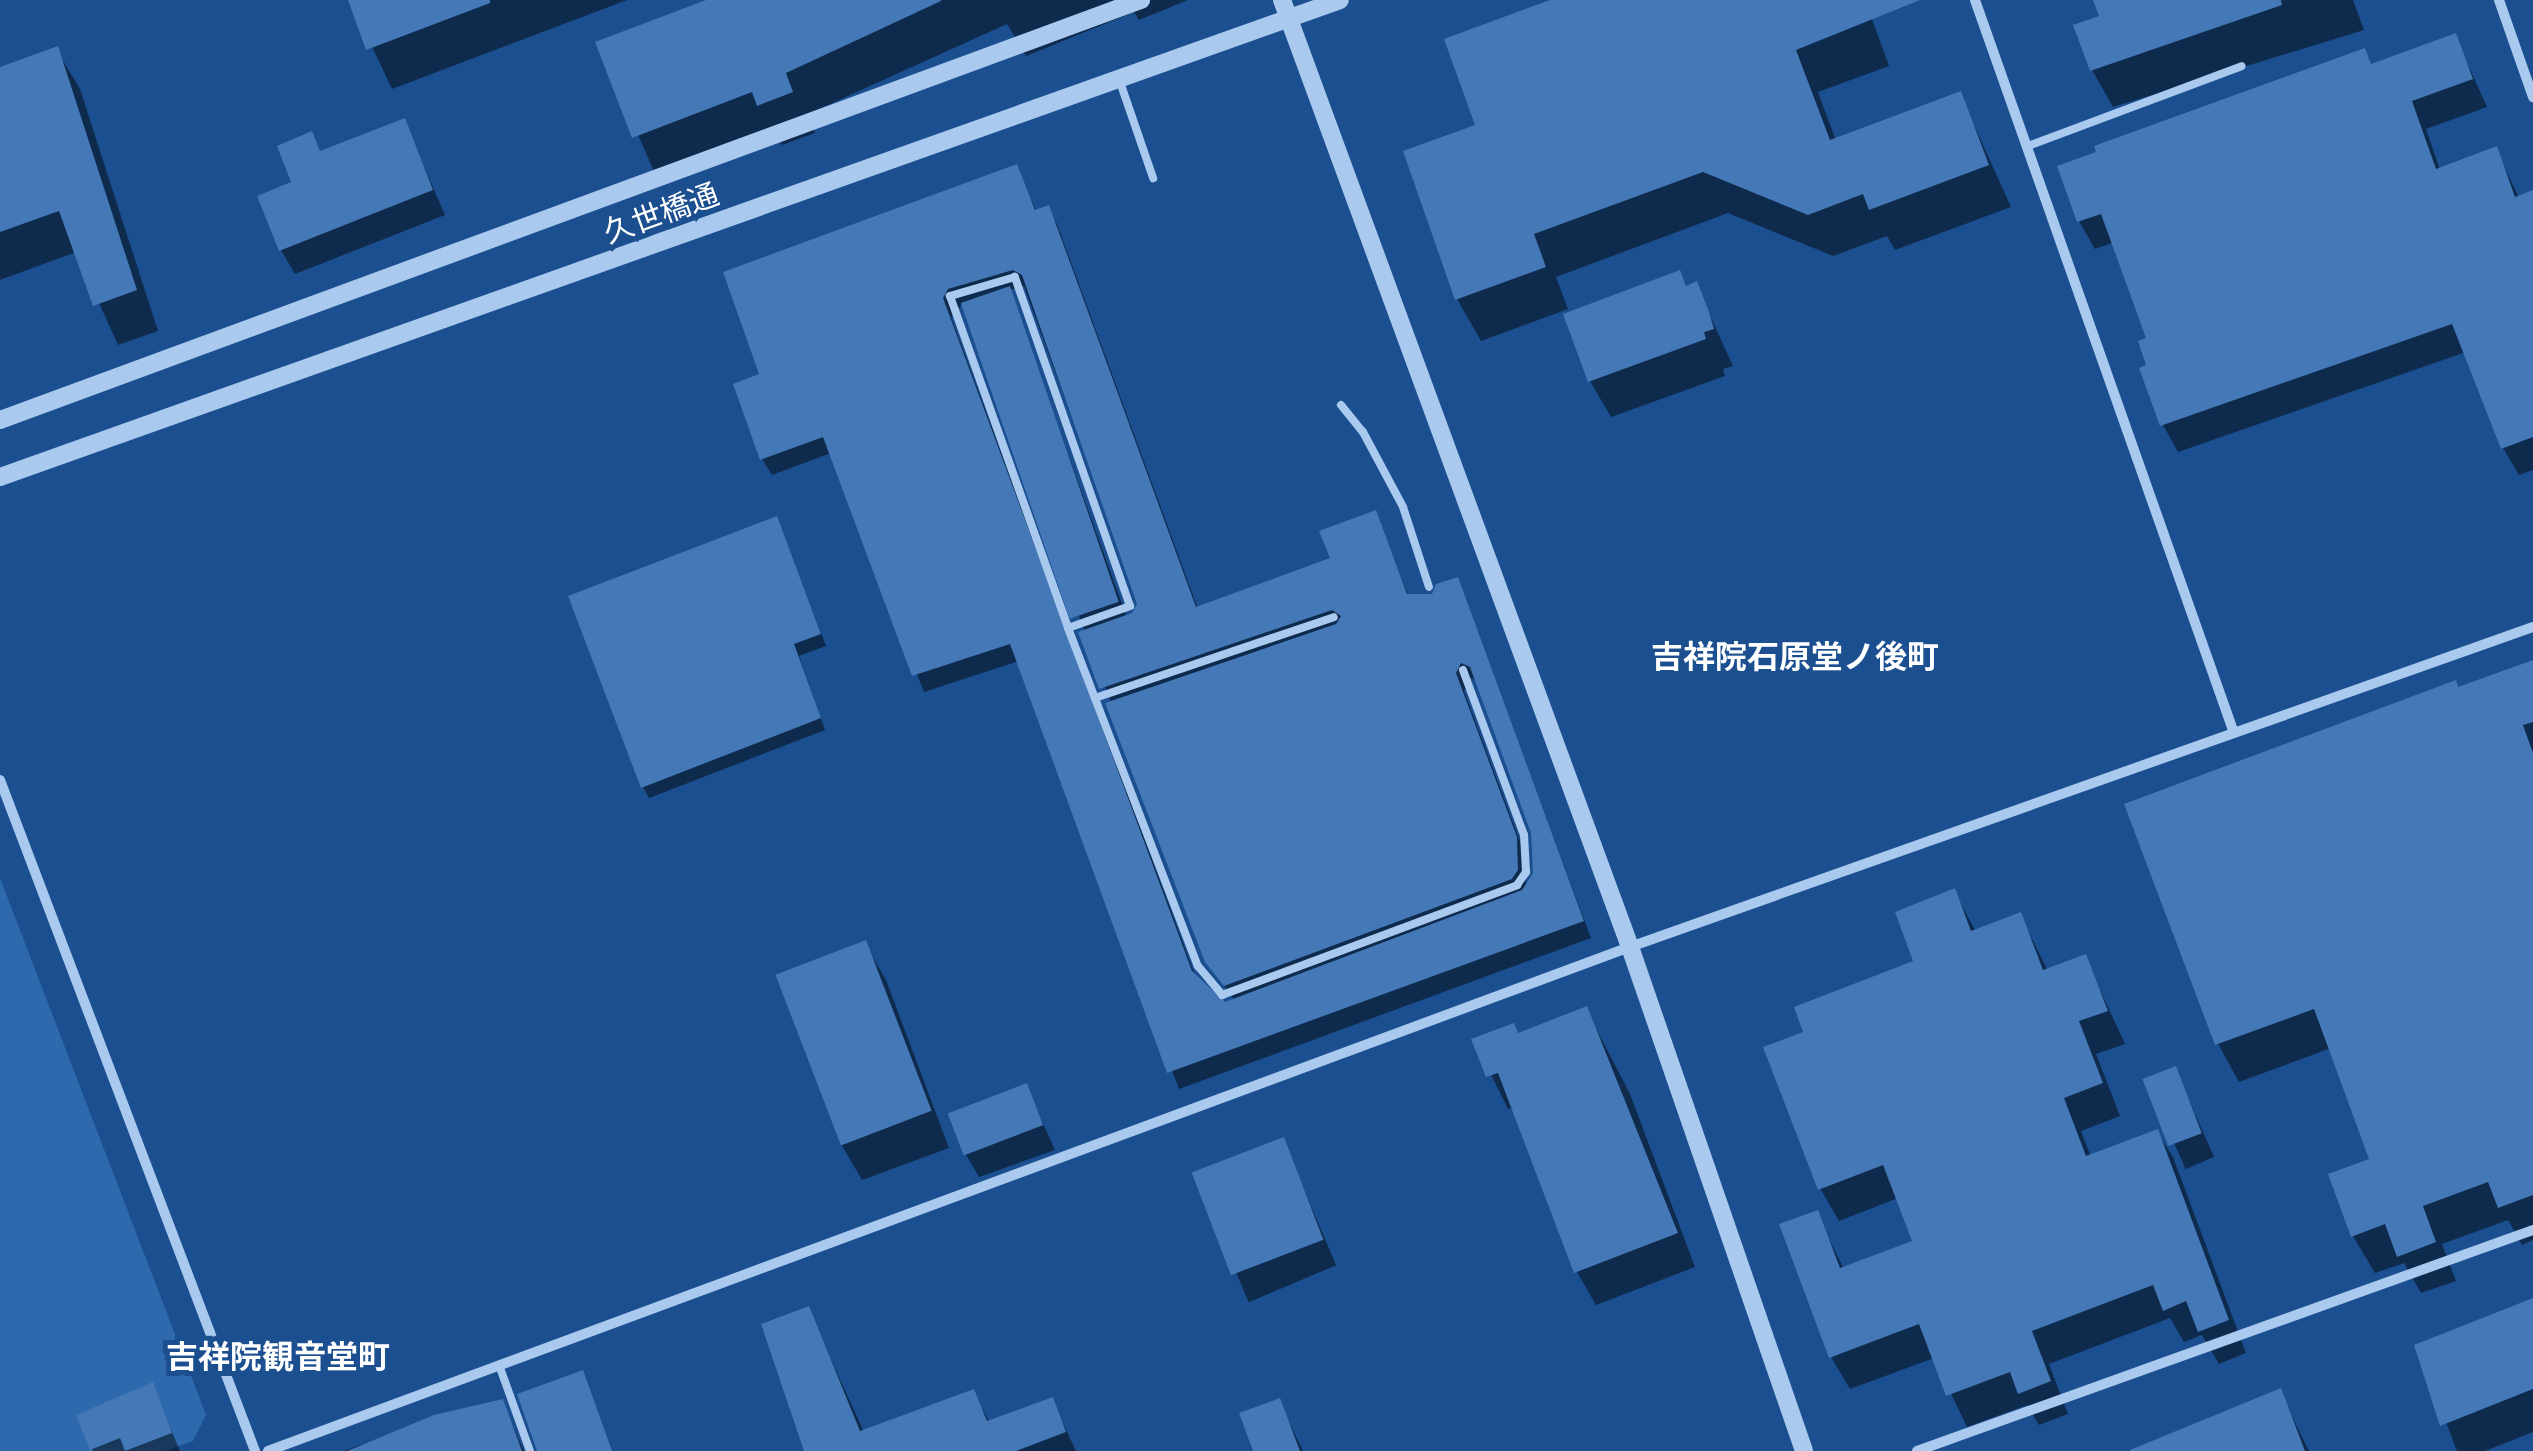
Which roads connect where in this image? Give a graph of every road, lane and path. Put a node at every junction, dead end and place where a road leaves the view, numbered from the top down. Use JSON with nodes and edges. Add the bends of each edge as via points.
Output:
{"nodes":[{"id":1,"x":1141,"y":0,"type":"edge"},
{"id":2,"x":1282,"y":0,"type":"edge"},
{"id":3,"x":1340,"y":0,"type":"edge"},
{"id":4,"x":1976,"y":0,"type":"edge"},
{"id":5,"x":2499,"y":0,"type":"edge"},
{"id":6,"x":1289,"y":18,"type":"junction"},
{"id":7,"x":2242,"y":66,"type":"dead end"},
{"id":8,"x":1119,"y":79,"type":"junction"},
{"id":9,"x":2532,"y":89,"type":"edge"},
{"id":10,"x":2028,"y":146,"type":"junction"},
{"id":11,"x":1153,"y":178,"type":"dead end"},
{"id":12,"x":1341,"y":405,"type":"dead end"},
{"id":13,"x":0,"y":420,"type":"edge"},
{"id":14,"x":0,"y":476,"type":"edge"},
{"id":15,"x":1429,"y":586,"type":"dead end"},
{"id":16,"x":1334,"y":617,"type":"dead end"},
{"id":17,"x":2533,"y":627,"type":"edge"},
{"id":18,"x":1068,"y":628,"type":"junction"},
{"id":19,"x":1463,"y":670,"type":"dead end"},
{"id":20,"x":1096,"y":698,"type":"junction"},
{"id":21,"x":2234,"y":733,"type":"junction"},
{"id":22,"x":0,"y":780,"type":"edge"},
{"id":23,"x":1630,"y":948,"type":"junction"},
{"id":24,"x":2533,"y":1230,"type":"edge"},
{"id":25,"x":499,"y":1366,"type":"junction"},
{"id":26,"x":256,"y":1451,"type":"edge"},
{"id":27,"x":268,"y":1451,"type":"edge"},
{"id":28,"x":530,"y":1451,"type":"edge"},
{"id":29,"x":1804,"y":1451,"type":"edge"},
{"id":30,"x":1917,"y":1451,"type":"edge"}],
"edges":[{"from":1,"to":13,"type":"street","name":"久世橋通"},
{"from":2,"to":6,"type":"street"},
{"from":3,"to":6,"type":"street","name":"久世橋通"},
{"from":4,"to":10,"type":"street"},
{"from":5,"to":9,"type":"street"},
{"from":6,"to":8,"type":"street","name":"久世橋通"},
{"from":6,"to":23,"type":"street"},
{"from":7,"to":10,"type":"lane"},
{"from":8,"to":11,"type":"lane"},
{"from":8,"to":14,"type":"street","name":"久世橋通"},
{"from":10,"to":21,"type":"street"},
{"from":12,"to":15,"type":"lane","via":[[1403,507]]},
{"from":16,"to":20,"type":"lane"},
{"from":17,"to":21,"type":"street"},
{"from":18,"to":18,"type":"lane","via":[[950,296],[1015,277],[1130,606]]},
{"from":18,"to":20,"type":"lane"},
{"from":19,"to":20,"type":"lane","via":[[1524,836],[1526,872],[1517,885],[1222,996],[1198,966]]},
{"from":21,"to":23,"type":"street"},
{"from":22,"to":26,"type":"street"},
{"from":23,"to":25,"type":"street"},
{"from":23,"to":29,"type":"street"},
{"from":24,"to":30,"type":"street"},
{"from":25,"to":27,"type":"street"},
{"from":25,"to":28,"type":"lane"}]}
